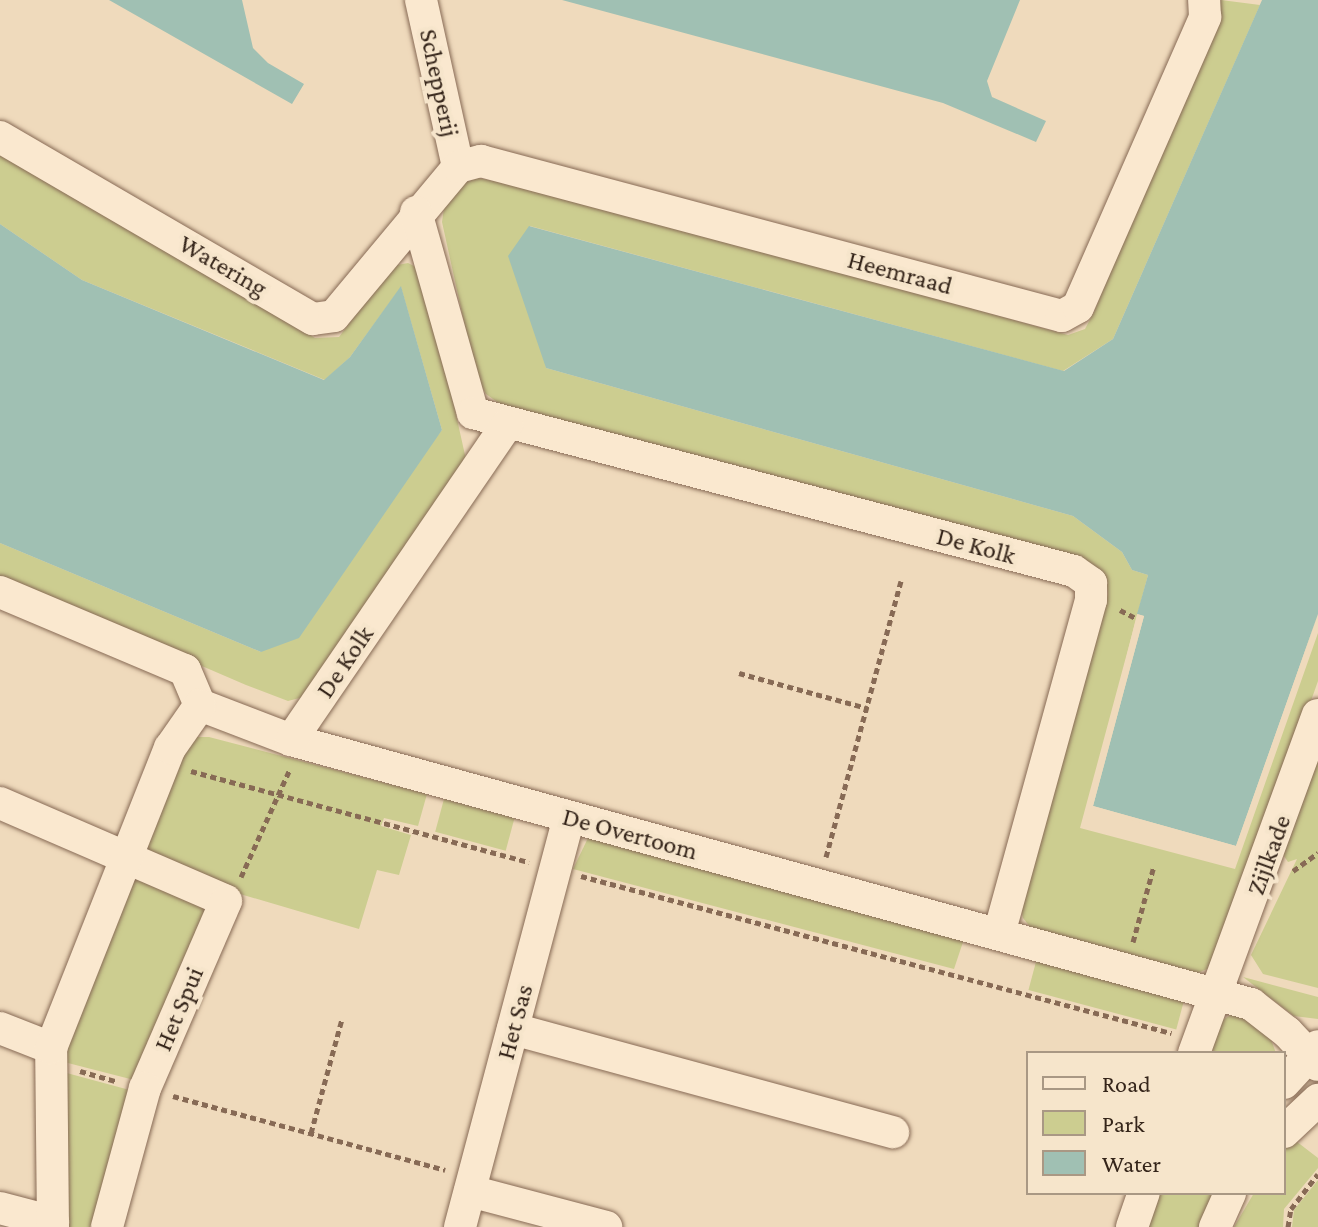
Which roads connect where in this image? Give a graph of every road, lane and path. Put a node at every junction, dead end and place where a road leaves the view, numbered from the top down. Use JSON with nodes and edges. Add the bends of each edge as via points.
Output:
{"nodes":[{"id":1,"x":421,"y":0,"type":"edge"},
{"id":2,"x":1204,"y":0,"type":"edge"},
{"id":3,"x":0,"y":137,"type":"edge"},
{"id":4,"x":458,"y":167,"type":"junction"},
{"id":5,"x":416,"y":212,"type":"junction"},
{"id":6,"x":507,"y":424,"type":"junction"},
{"id":7,"x":901,"y":581,"type":"dead end"},
{"id":8,"x":0,"y":592,"type":"edge"},
{"id":9,"x":739,"y":673,"type":"dead end"},
{"id":10,"x":200,"y":705,"type":"junction"},
{"id":11,"x":867,"y":708,"type":"junction"},
{"id":12,"x":1318,"y":715,"type":"edge"},
{"id":13,"x":295,"y":742,"type":"junction"},
{"id":14,"x":164,"y":763,"type":"junction"},
{"id":15,"x":278,"y":794,"type":"junction"},
{"id":16,"x":0,"y":803,"type":"edge"},
{"id":17,"x":569,"y":818,"type":"junction"},
{"id":18,"x":125,"y":855,"type":"junction"},
{"id":19,"x":1154,"y":866,"type":"dead end"},
{"id":20,"x":555,"y":869,"type":"junction"},
{"id":21,"x":818,"y":885,"type":"junction"},
{"id":22,"x":226,"y":901,"type":"junction"},
{"id":23,"x":999,"y":934,"type":"junction"},
{"id":24,"x":1133,"y":943,"type":"dead end"},
{"id":25,"x":1214,"y":994,"type":"junction"},
{"id":26,"x":342,"y":1019,"type":"dead end"},
{"id":27,"x":0,"y":1028,"type":"edge"},
{"id":28,"x":513,"y":1029,"type":"junction"},
{"id":29,"x":1197,"y":1047,"type":"edge"},
{"id":30,"x":1308,"y":1049,"type":"edge"},
{"id":31,"x":51,"y":1056,"type":"junction"},
{"id":32,"x":1286,"y":1080,"type":"edge"},
{"id":33,"x":145,"y":1088,"type":"junction"},
{"id":34,"x":1318,"y":1100,"type":"edge"},
{"id":35,"x":1286,"y":1130,"type":"edge"},
{"id":36,"x":893,"y":1132,"type":"dead end"},
{"id":37,"x":311,"y":1133,"type":"junction"},
{"id":38,"x":1318,"y":1174,"type":"edge"},
{"id":39,"x":471,"y":1184,"type":"junction"},
{"id":40,"x":1143,"y":1195,"type":"edge"},
{"id":41,"x":1230,"y":1195,"type":"edge"},
{"id":42,"x":0,"y":1208,"type":"edge"},
{"id":43,"x":53,"y":1224,"type":"edge"},
{"id":44,"x":107,"y":1227,"type":"edge"},
{"id":45,"x":460,"y":1227,"type":"edge"},
{"id":46,"x":606,"y":1227,"type":"edge"},
{"id":47,"x":1132,"y":1227,"type":"edge"},
{"id":48,"x":1215,"y":1227,"type":"edge"},
{"id":49,"x":1288,"y":1227,"type":"edge"}],
"edges":[{"from":1,"to":4,"type":"street","name":"Schepperij"},
{"from":2,"to":4,"type":"street","name":"Heemraad","via":[[1205,17],[1078,307],[1062,316],[481,161]]},
{"from":3,"to":5,"type":"street","name":"Watering","via":[[313,319],[334,316]]},
{"from":4,"to":5,"type":"street"},
{"from":5,"to":6,"type":"street","name":"De Kolk","via":[[473,413]]},
{"from":6,"to":13,"type":"street","name":"De Kolk"},
{"from":6,"to":23,"type":"street","name":"De Kolk","via":[[1074,571],[1091,583],[1091,600]]},
{"from":7,"to":11,"type":"path"},
{"from":8,"to":10,"type":"street","via":[[185,670]]},
{"from":9,"to":11,"type":"path"},
{"from":10,"to":13,"type":"street","name":"De Overtoom"},
{"from":10,"to":14,"type":"street"},
{"from":11,"to":21,"type":"path"},
{"from":12,"to":25,"type":"street","name":"Zijlkade"},
{"from":13,"to":15,"type":"path"},
{"from":13,"to":17,"type":"street","name":"De Overtoom"},
{"from":14,"to":15,"type":"path"},
{"from":14,"to":18,"type":"street"},
{"from":15,"to":20,"type":"path"},
{"from":15,"to":22,"type":"path"},
{"from":16,"to":18,"type":"street"},
{"from":17,"to":20,"type":"street","name":"Het Sas"},
{"from":17,"to":21,"type":"street","name":"De Overtoom"},
{"from":18,"to":22,"type":"street"},
{"from":18,"to":31,"type":"street"},
{"from":19,"to":24,"type":"path"},
{"from":20,"to":28,"type":"street","name":"Het Sas"},
{"from":20,"to":29,"type":"path"},
{"from":21,"to":23,"type":"street","name":"De Overtoom"},
{"from":22,"to":33,"type":"street","name":"Het Spui"},
{"from":23,"to":25,"type":"street","name":"De Overtoom"},
{"from":25,"to":29,"type":"street","name":"Zijlkade"},
{"from":25,"to":30,"type":"street","name":"De Overtoom","via":[[1251,1004]]},
{"from":26,"to":37,"type":"path"},
{"from":27,"to":31,"type":"street"},
{"from":28,"to":36,"type":"street"},
{"from":28,"to":39,"type":"street","name":"Het Sas"},
{"from":30,"to":32,"type":"street"},
{"from":31,"to":33,"type":"path"},
{"from":31,"to":43,"type":"street"},
{"from":33,"to":37,"type":"path"},
{"from":33,"to":44,"type":"street","name":"Het Spui"},
{"from":34,"to":35,"type":"street"},
{"from":37,"to":39,"type":"path"},
{"from":38,"to":49,"type":"path","via":[[1291,1209]]},
{"from":39,"to":45,"type":"street","name":"Het Sas"},
{"from":39,"to":46,"type":"street"},
{"from":40,"to":47,"type":"street"},
{"from":41,"to":48,"type":"street"},
{"from":42,"to":43,"type":"street"}]}
